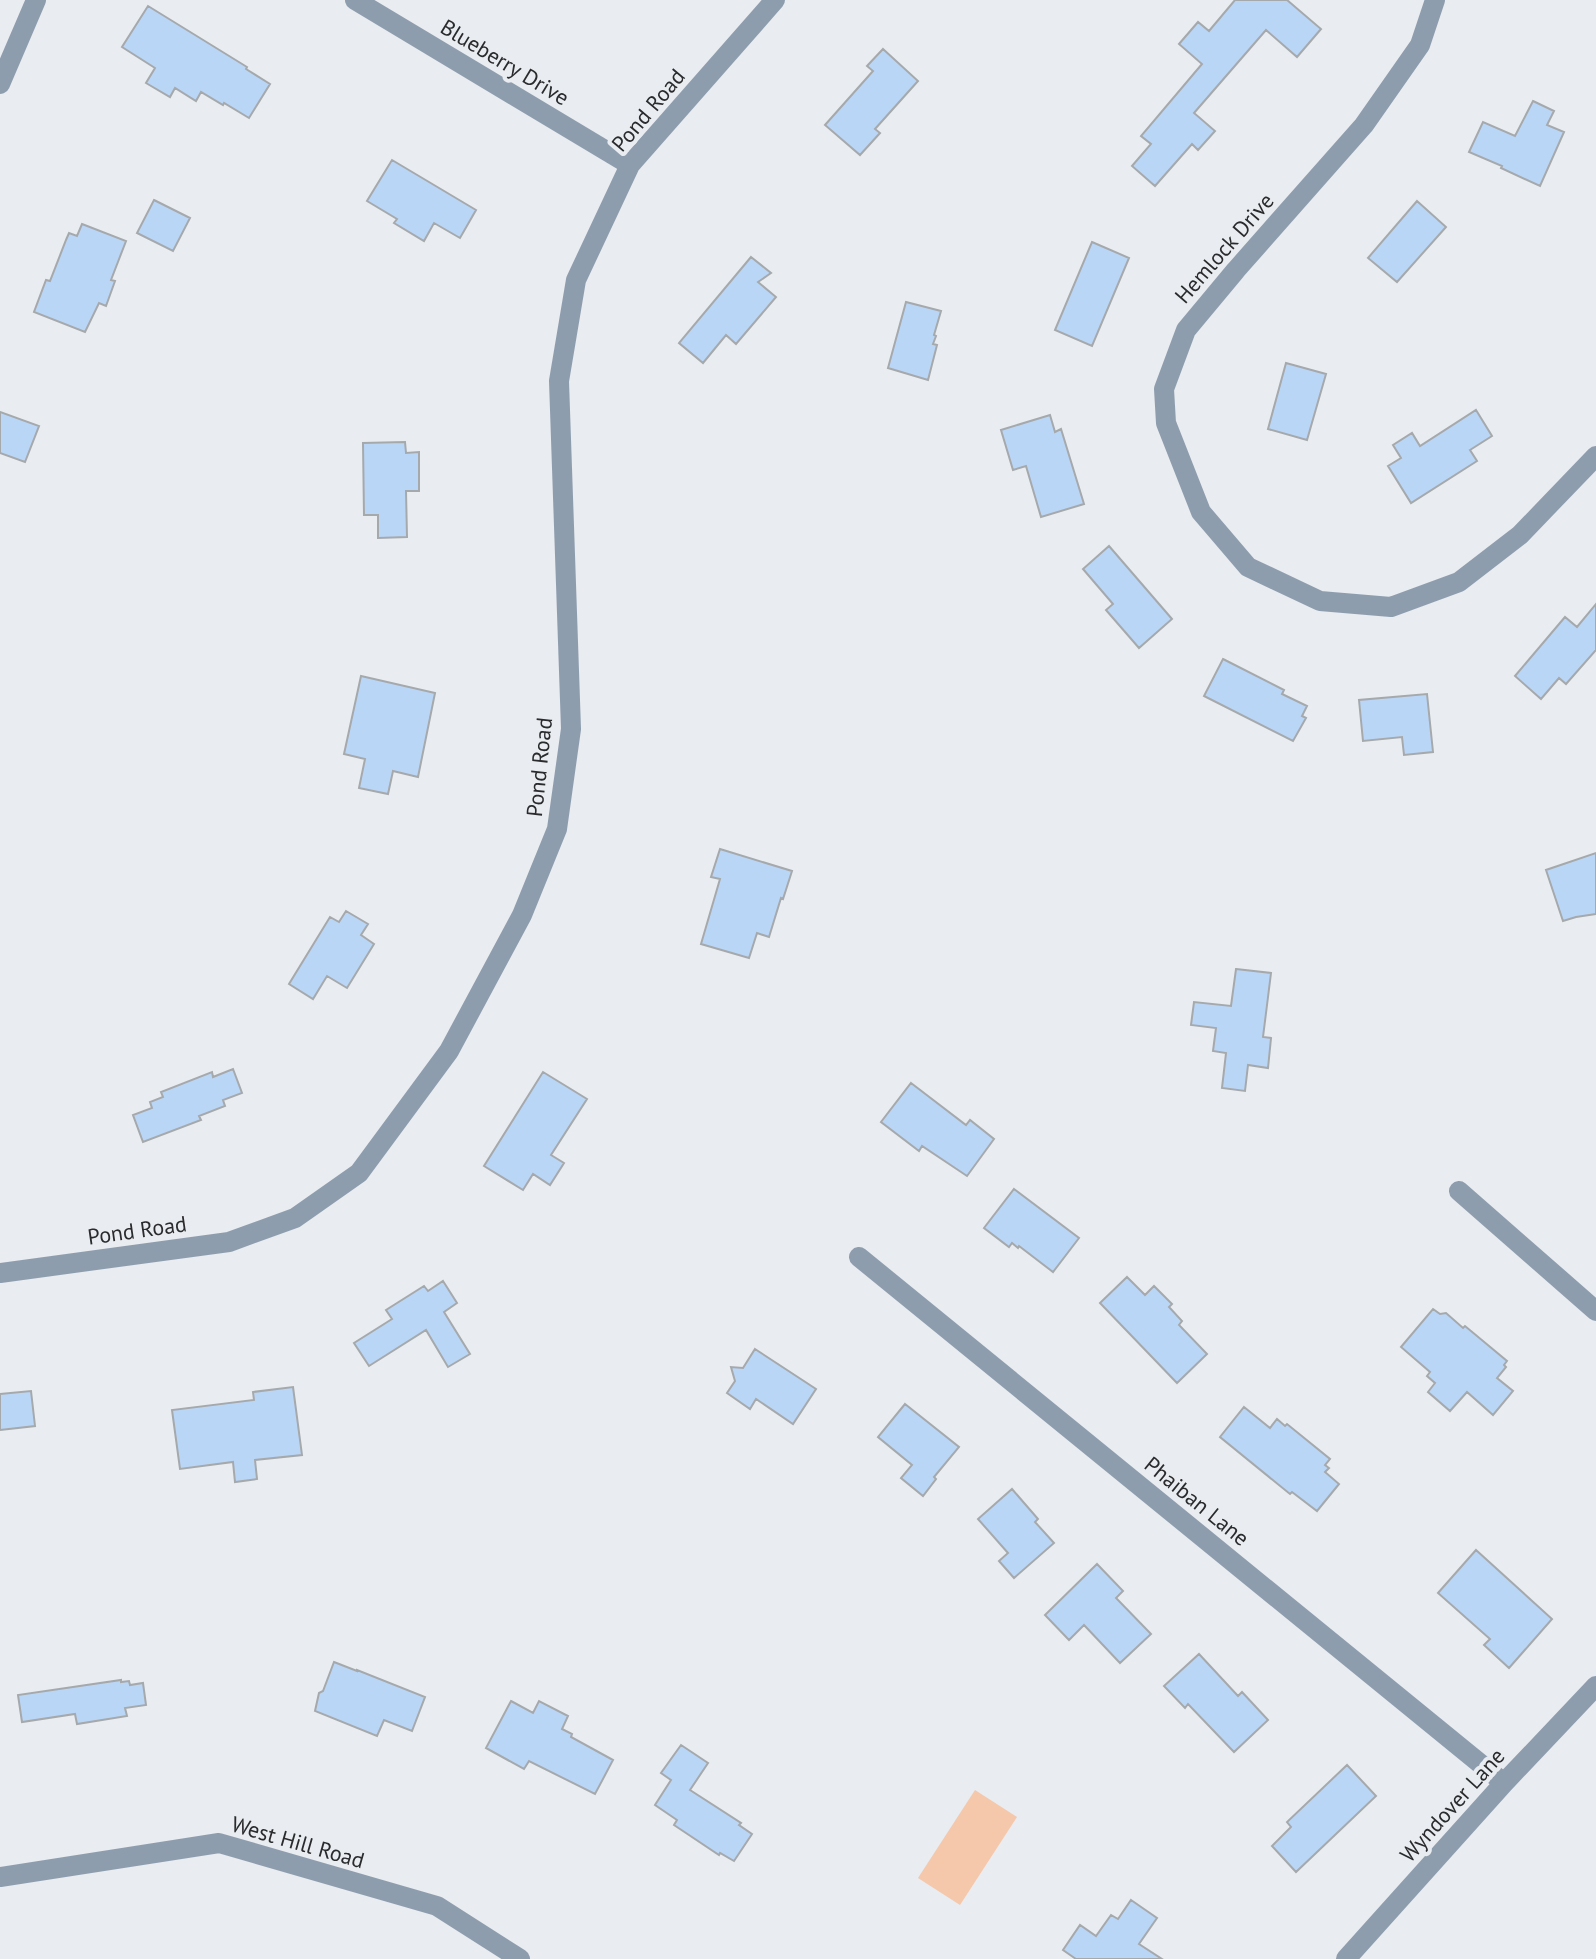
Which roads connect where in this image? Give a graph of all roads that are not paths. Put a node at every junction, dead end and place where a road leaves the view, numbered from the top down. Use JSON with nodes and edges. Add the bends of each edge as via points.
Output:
{"nodes":[{"id":1,"x":36,"y":0,"type":"edge"},
{"id":2,"x":355,"y":0,"type":"edge"},
{"id":3,"x":775,"y":0,"type":"edge"},
{"id":4,"x":1435,"y":0,"type":"edge"},
{"id":5,"x":0,"y":84,"type":"edge"},
{"id":6,"x":630,"y":165,"type":"junction"},
{"id":7,"x":1596,"y":456,"type":"edge"},
{"id":8,"x":1459,"y":1191,"type":"dead end"},
{"id":9,"x":859,"y":1257,"type":"dead end"},
{"id":10,"x":0,"y":1273,"type":"edge"},
{"id":11,"x":1596,"y":1311,"type":"edge"},
{"id":12,"x":1596,"y":1686,"type":"edge"},
{"id":13,"x":1504,"y":1783,"type":"junction"},
{"id":14,"x":0,"y":1877,"type":"edge"},
{"id":15,"x":520,"y":1959,"type":"edge"},
{"id":16,"x":1346,"y":1959,"type":"edge"}],
"edges":[{"from":1,"to":5,"type":"street"},
{"from":2,"to":6,"type":"street","name":"Blueberry Drive"},
{"from":3,"to":6,"type":"street","name":"Pond Road"},
{"from":4,"to":7,"type":"street","name":"Hemlock Drive","via":[[1420,45],[1364,125],[1186,330],[1164,389],[1166,423],[1201,512],[1248,567],[1320,601],[1391,607],[1459,582],[1520,535]]},
{"from":6,"to":10,"type":"street","name":"Pond Road","via":[[576,280],[559,381],[571,729],[557,829],[522,915],[449,1051],[359,1173],[295,1218],[229,1242]]},
{"from":8,"to":11,"type":"street"},
{"from":9,"to":13,"type":"street","name":"Phaiban Lane"},
{"from":12,"to":13,"type":"street","name":"Wyndover Lane"},
{"from":13,"to":16,"type":"street","name":"Wyndover Lane"},
{"from":14,"to":15,"type":"street","name":"West Hill Road","via":[[219,1843],[437,1906]]}]}
